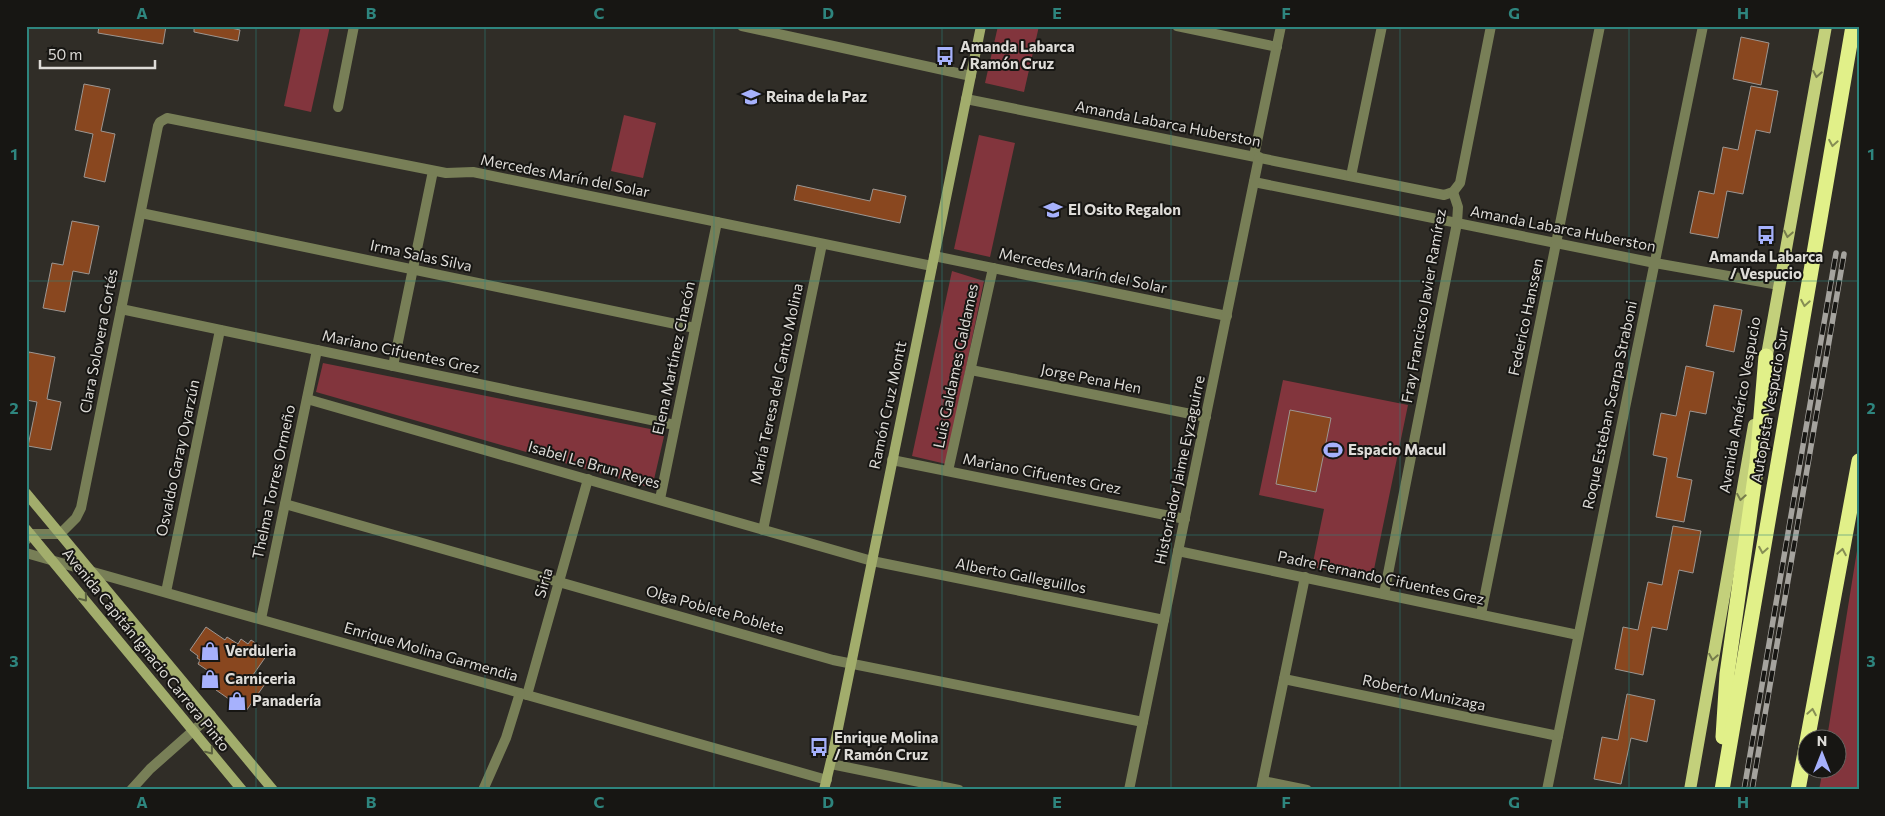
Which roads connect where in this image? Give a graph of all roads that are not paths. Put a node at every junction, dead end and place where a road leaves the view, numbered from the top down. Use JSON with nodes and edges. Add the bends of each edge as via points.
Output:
{"nodes":[{"id":1,"x":354,"y":26,"type":"edge"},
{"id":2,"x":742,"y":26,"type":"edge"},
{"id":3,"x":981,"y":26,"type":"edge"},
{"id":4,"x":1177,"y":26,"type":"edge"},
{"id":5,"x":1281,"y":26,"type":"edge"},
{"id":6,"x":1382,"y":26,"type":"edge"},
{"id":7,"x":1492,"y":26,"type":"edge"},
{"id":8,"x":1600,"y":26,"type":"edge"},
{"id":9,"x":1703,"y":26,"type":"edge"},
{"id":10,"x":1826,"y":26,"type":"edge"},
{"id":11,"x":1853,"y":26,"type":"edge"},
{"id":12,"x":1197,"y":28,"type":"edge"},
{"id":13,"x":1277,"y":47,"type":"junction"},
{"id":14,"x":971,"y":76,"type":"junction"},
{"id":15,"x":966,"y":99,"type":"junction"},
{"id":16,"x":338,"y":107,"type":"dead end"},
{"id":17,"x":163,"y":119,"type":"joint"},
{"id":18,"x":1257,"y":156,"type":"junction"},
{"id":19,"x":433,"y":171,"type":"junction"},
{"id":20,"x":1351,"y":176,"type":"junction"},
{"id":21,"x":1254,"y":182,"type":"junction"},
{"id":22,"x":1453,"y":192,"type":"junction"},
{"id":23,"x":141,"y":213,"type":"junction"},
{"id":24,"x":717,"y":222,"type":"junction"},
{"id":25,"x":1458,"y":223,"type":"junction"},
{"id":26,"x":1556,"y":243,"type":"junction"},
{"id":27,"x":822,"y":244,"type":"junction"},
{"id":28,"x":933,"y":261,"type":"junction"},
{"id":29,"x":1654,"y":263,"type":"junction"},
{"id":30,"x":993,"y":268,"type":"junction"},
{"id":31,"x":412,"y":269,"type":"junction"},
{"id":32,"x":1779,"y":285,"type":"junction"},
{"id":33,"x":121,"y":309,"type":"junction"},
{"id":34,"x":1226,"y":316,"type":"junction"},
{"id":35,"x":695,"y":328,"type":"junction"},
{"id":36,"x":220,"y":330,"type":"junction"},
{"id":37,"x":318,"y":350,"type":"junction"},
{"id":38,"x":1766,"y":356,"type":"junction"},
{"id":39,"x":393,"y":366,"type":"junction"},
{"id":40,"x":971,"y":370,"type":"junction"},
{"id":41,"x":307,"y":399,"type":"junction"},
{"id":42,"x":1206,"y":417,"type":"junction"},
{"id":43,"x":675,"y":425,"type":"junction"},
{"id":44,"x":892,"y":460,"type":"junction"},
{"id":45,"x":1859,"y":461,"type":"edge"},
{"id":46,"x":948,"y":471,"type":"junction"},
{"id":47,"x":588,"y":479,"type":"junction"},
{"id":48,"x":26,"y":493,"type":"edge"},
{"id":49,"x":660,"y":500,"type":"junction"},
{"id":50,"x":285,"y":504,"type":"junction"},
{"id":51,"x":1185,"y":519,"type":"junction"},
{"id":52,"x":763,"y":530,"type":"junction"},
{"id":53,"x":28,"y":534,"type":"edge"},
{"id":54,"x":60,"y":534,"type":"junction"},
{"id":55,"x":1178,"y":550,"type":"junction"},
{"id":56,"x":26,"y":553,"type":"edge"},
{"id":57,"x":53,"y":560,"type":"junction"},
{"id":58,"x":872,"y":561,"type":"junction"},
{"id":59,"x":92,"y":572,"type":"junction"},
{"id":60,"x":1305,"y":577,"type":"junction"},
{"id":61,"x":560,"y":582,"type":"junction"},
{"id":62,"x":166,"y":592,"type":"junction"},
{"id":63,"x":1384,"y":594,"type":"junction"},
{"id":64,"x":1481,"y":614,"type":"junction"},
{"id":65,"x":261,"y":619,"type":"junction"},
{"id":66,"x":1164,"y":620,"type":"junction"},
{"id":67,"x":1578,"y":635,"type":"junction"},
{"id":68,"x":851,"y":662,"type":"junction"},
{"id":69,"x":1284,"y":679,"type":"junction"},
{"id":70,"x":524,"y":694,"type":"junction"},
{"id":71,"x":211,"y":716,"type":"junction"},
{"id":72,"x":1143,"y":722,"type":"junction"},
{"id":73,"x":193,"y":731,"type":"junction"},
{"id":74,"x":1558,"y":736,"type":"junction"},
{"id":75,"x":831,"y":764,"type":"junction"},
{"id":76,"x":825,"y":785,"type":"edge"},
{"id":77,"x":1262,"y":785,"type":"edge"},
{"id":78,"x":131,"y":790,"type":"edge"},
{"id":79,"x":242,"y":790,"type":"edge"},
{"id":80,"x":272,"y":790,"type":"edge"},
{"id":81,"x":483,"y":790,"type":"edge"},
{"id":82,"x":959,"y":790,"type":"edge"},
{"id":83,"x":1129,"y":790,"type":"edge"},
{"id":84,"x":1307,"y":790,"type":"edge"},
{"id":85,"x":1547,"y":790,"type":"edge"},
{"id":86,"x":1690,"y":790,"type":"edge"},
{"id":87,"x":1722,"y":790,"type":"edge"},
{"id":88,"x":1798,"y":790,"type":"edge"}],
"edges":[{"from":1,"to":16,"type":"street"},
{"from":2,"to":14,"type":"street"},
{"from":3,"to":14,"type":"street","name":"Ramón Cruz Montt"},
{"from":4,"to":12,"type":"street"},
{"from":5,"to":13,"type":"street","name":"Historiador Jaime Eyzaguirre"},
{"from":6,"to":20,"type":"street"},
{"from":7,"to":22,"type":"street","name":"Fray Francisco Javier Ramírez","via":[[1461,179]]},
{"from":8,"to":26,"type":"street","name":"Federico Hanssen"},
{"from":9,"to":29,"type":"street","name":"Roque Esteban Scarpa Straboni"},
{"from":10,"to":32,"type":"main road","name":"Avenida Américo Vespucio","one_way":true},
{"from":11,"to":87,"type":"highway","name":"Autopista Vespucio Sur","one_way":true},
{"from":12,"to":13,"type":"street"},
{"from":13,"to":18,"type":"street","name":"Historiador Jaime Eyzaguirre"},
{"from":14,"to":15,"type":"street","name":"Ramón Cruz Montt"},
{"from":15,"to":18,"type":"street","name":"Amanda Labarca Huberston"},
{"from":15,"to":28,"type":"street","name":"Ramón Cruz Montt"},
{"from":17,"to":19,"type":"street","name":"Mercedes Marín del Solar","via":[[170,117]]},
{"from":17,"to":23,"type":"street","name":"Clara Solovera Cortés","via":[[158,126]]},
{"from":18,"to":20,"type":"street","name":"Amanda Labarca Huberston"},
{"from":18,"to":21,"type":"street","name":"Historiador Jaime Eyzaguirre"},
{"from":19,"to":24,"type":"street","name":"Mercedes Marín del Solar","via":[[452,174],[473,172]]},
{"from":19,"to":31,"type":"street"},
{"from":20,"to":22,"type":"street","name":"Amanda Labarca Huberston","via":[[1440,194]]},
{"from":21,"to":25,"type":"street","name":"Amanda Labarca Huberston"},
{"from":21,"to":34,"type":"street","name":"Historiador Jaime Eyzaguirre"},
{"from":22,"to":25,"type":"street","name":"Fray Francisco Javier Ramírez","via":[[1458,207]]},
{"from":23,"to":31,"type":"street","name":"Irma Salas Silva"},
{"from":23,"to":33,"type":"street","name":"Clara Solovera Cortés"},
{"from":24,"to":27,"type":"street","name":"Mercedes Marín del Solar"},
{"from":24,"to":35,"type":"street","name":"Elena Martínez Chacón"},
{"from":25,"to":26,"type":"street","name":"Amanda Labarca Huberston"},
{"from":25,"to":63,"type":"street","name":"Fray Francisco Javier Ramírez"},
{"from":26,"to":29,"type":"street","name":"Amanda Labarca Huberston"},
{"from":26,"to":64,"type":"street","name":"Federico Hanssen"},
{"from":27,"to":28,"type":"street","name":"Mercedes Marín del Solar"},
{"from":27,"to":52,"type":"street","name":"María Teresa del Canto Molina"},
{"from":28,"to":30,"type":"street","name":"Mercedes Marín del Solar"},
{"from":28,"to":44,"type":"street","name":"Ramón Cruz Montt"},
{"from":29,"to":32,"type":"street","name":"Amanda Labarca Huberston"},
{"from":29,"to":67,"type":"street","name":"Roque Esteban Scarpa Straboni"},
{"from":30,"to":34,"type":"street","name":"Mercedes Marín del Solar"},
{"from":30,"to":40,"type":"street","name":"Luis Galdames Galdames"},
{"from":31,"to":35,"type":"street","name":"Irma Salas Silva"},
{"from":31,"to":39,"type":"street"},
{"from":32,"to":38,"type":"main road","name":"Avenida Américo Vespucio"},
{"from":33,"to":36,"type":"street","name":"Mariano Cifuentes Grez"},
{"from":33,"to":54,"type":"street","name":"Clara Solovera Cortés","via":[[80,508],[76,518]]},
{"from":34,"to":42,"type":"street","name":"Historiador Jaime Eyzaguirre"},
{"from":35,"to":43,"type":"street","name":"Elena Martínez Chacón"},
{"from":36,"to":37,"type":"street","name":"Mariano Cifuentes Grez"},
{"from":36,"to":62,"type":"street","name":"Osvaldo Garay Oyarzún"},
{"from":37,"to":39,"type":"street","name":"Mariano Cifuentes Grez"},
{"from":37,"to":41,"type":"street","name":"Thelma Torres Ormeño"},
{"from":38,"to":86,"type":"main road","name":"Avenida Américo Vespucio","one_way":true},
{"from":38,"to":87,"type":"highway","via":[[1758,455],[1727,674]]},
{"from":39,"to":43,"type":"street","name":"Mariano Cifuentes Grez"},
{"from":40,"to":42,"type":"street","name":"Jorge Pena Hen"},
{"from":40,"to":46,"type":"street","name":"Luis Galdames Galdames"},
{"from":41,"to":47,"type":"street","name":"Isabel Le Brun Reyes"},
{"from":41,"to":50,"type":"street","name":"Thelma Torres Ormeño"},
{"from":42,"to":51,"type":"street","name":"Historiador Jaime Eyzaguirre"},
{"from":43,"to":49,"type":"street","name":"Elena Martínez Chacón"},
{"from":44,"to":46,"type":"street","name":"Mariano Cifuentes Grez"},
{"from":44,"to":58,"type":"street","name":"Ramón Cruz Montt"},
{"from":88,"to":45,"type":"highway","one_way":true},
{"from":46,"to":51,"type":"street","name":"Mariano Cifuentes Grez"},
{"from":47,"to":49,"type":"street","name":"Isabel Le Brun Reyes"},
{"from":47,"to":61,"type":"street","name":"Siria"},
{"from":48,"to":54,"type":"street","name":"Avenida Capitán Ignacio Carrera Pinto"},
{"from":49,"to":52,"type":"street","name":"Isabel Le Brun Reyes"},
{"from":50,"to":61,"type":"street","name":"Olga Poblete Poblete"},
{"from":50,"to":65,"type":"street","name":"Thelma Torres Ormeño"},
{"from":51,"to":55,"type":"street","name":"Historiador Jaime Eyzaguirre"},
{"from":52,"to":58,"type":"street","name":"Isabel Le Brun Reyes"},
{"from":53,"to":54,"type":"street"},
{"from":53,"to":57,"type":"street","name":"Avenida Capitán Ignacio Carrera Pinto"},
{"from":54,"to":59,"type":"street","name":"Avenida Capitán Ignacio Carrera Pinto"},
{"from":55,"to":60,"type":"street","name":"Padre Fernando Cifuentes Grez"},
{"from":55,"to":66,"type":"street","name":"Historiador Jaime Eyzaguirre"},
{"from":56,"to":57,"type":"street","name":"Enrique Molina Garmendia"},
{"from":57,"to":59,"type":"street","name":"Enrique Molina Garmendia"},
{"from":57,"to":73,"type":"street","name":"Avenida Capitán Ignacio Carrera Pinto","one_way":true},
{"from":58,"to":66,"type":"street","name":"Alberto Galleguillos"},
{"from":58,"to":68,"type":"street","name":"Ramón Cruz Montt"},
{"from":59,"to":62,"type":"street","name":"Enrique Molina Garmendia"},
{"from":59,"to":71,"type":"street","name":"Avenida Capitán Ignacio Carrera Pinto"},
{"from":60,"to":63,"type":"street","name":"Padre Fernando Cifuentes Grez"},
{"from":60,"to":69,"type":"street"},
{"from":61,"to":68,"type":"street","name":"Olga Poblete Poblete","via":[[833,660]]},
{"from":61,"to":70,"type":"street","name":"Siria"},
{"from":62,"to":65,"type":"street","name":"Enrique Molina Garmendia"},
{"from":63,"to":64,"type":"street","name":"Padre Fernando Cifuentes Grez"},
{"from":64,"to":67,"type":"street","name":"Padre Fernando Cifuentes Grez"},
{"from":65,"to":70,"type":"street","name":"Enrique Molina Garmendia"},
{"from":66,"to":72,"type":"street","name":"Historiador Jaime Eyzaguirre"},
{"from":67,"to":74,"type":"street","name":"Roque Esteban Scarpa Straboni"},
{"from":68,"to":72,"type":"street","name":"Olga Poblete Poblete"},
{"from":68,"to":75,"type":"street","name":"Ramón Cruz Montt"},
{"from":69,"to":74,"type":"street","name":"Roberto Munizaga"},
{"from":69,"to":77,"type":"street"},
{"from":70,"to":76,"type":"street","name":"Enrique Molina Garmendia"},
{"from":70,"to":81,"type":"street","name":"Siria"},
{"from":71,"to":73,"type":"street"},
{"from":71,"to":80,"type":"street","name":"Avenida Capitán Ignacio Carrera Pinto"},
{"from":72,"to":83,"type":"street","name":"Historiador Jaime Eyzaguirre"},
{"from":73,"to":78,"type":"street"},
{"from":73,"to":79,"type":"street","name":"Avenida Capitán Ignacio Carrera Pinto","one_way":true},
{"from":74,"to":85,"type":"street","name":"Roque Esteban Scarpa Straboni"},
{"from":75,"to":76,"type":"street","name":"Ramón Cruz Montt"},
{"from":75,"to":82,"type":"street"},
{"from":77,"to":84,"type":"street"}]}
